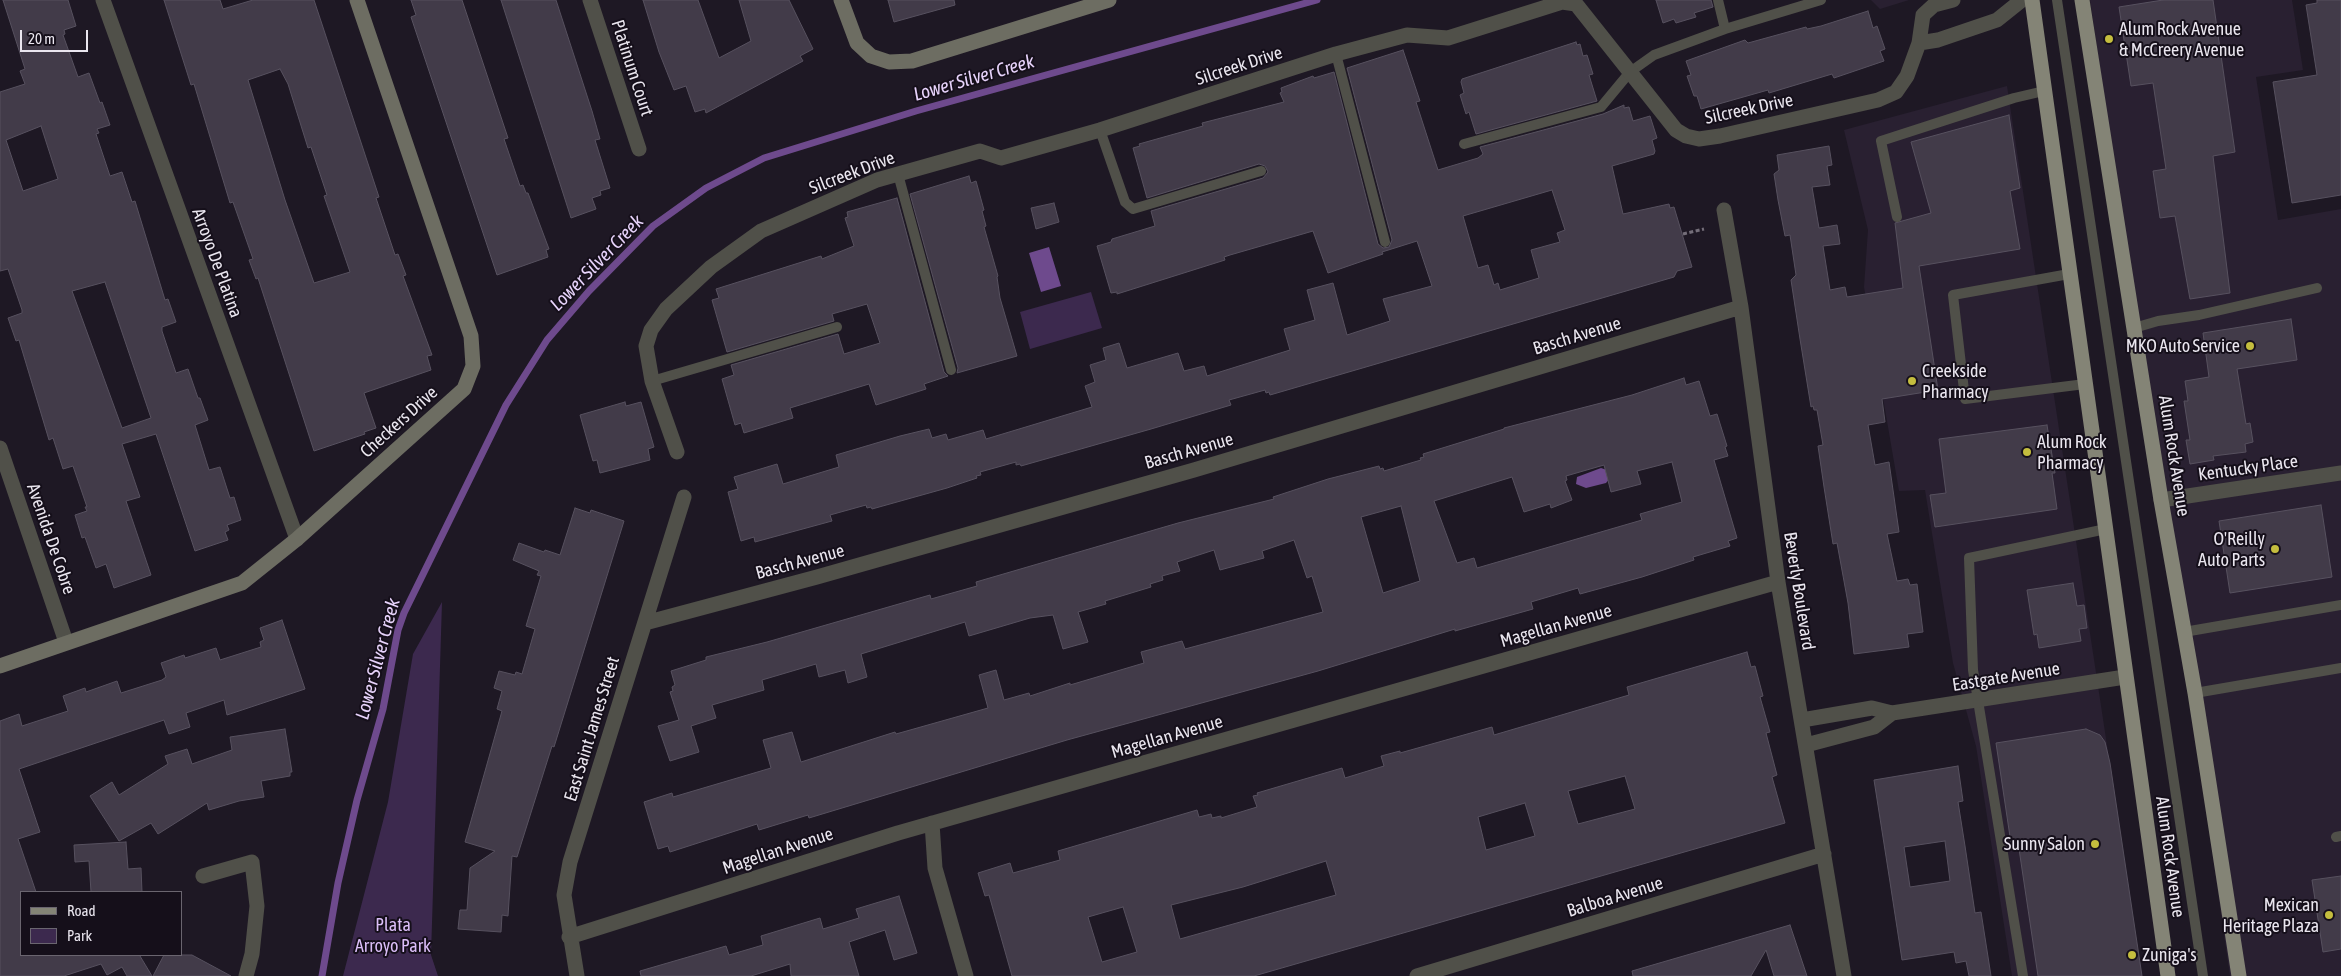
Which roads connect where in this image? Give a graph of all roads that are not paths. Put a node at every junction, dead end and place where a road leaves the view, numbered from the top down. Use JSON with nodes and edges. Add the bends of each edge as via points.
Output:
{"nodes":[{"id":1,"x":103,"y":0,"type":"edge"},
{"id":2,"x":357,"y":0,"type":"edge"},
{"id":3,"x":590,"y":0,"type":"edge"},
{"id":4,"x":841,"y":0,"type":"edge"},
{"id":5,"x":1109,"y":0,"type":"edge"},
{"id":6,"x":1718,"y":0,"type":"edge"},
{"id":7,"x":1821,"y":0,"type":"edge"},
{"id":8,"x":1954,"y":0,"type":"edge"},
{"id":9,"x":2022,"y":0,"type":"edge"},
{"id":10,"x":2032,"y":0,"type":"edge"},
{"id":11,"x":2057,"y":0,"type":"edge"},
{"id":12,"x":2082,"y":0,"type":"edge"},
{"id":13,"x":1082,"y":4,"type":"edge"},
{"id":14,"x":1725,"y":28,"type":"junction"},
{"id":15,"x":1919,"y":43,"type":"junction"},
{"id":16,"x":1336,"y":54,"type":"junction"},
{"id":17,"x":1630,"y":72,"type":"junction"},
{"id":18,"x":2044,"y":91,"type":"junction"},
{"id":19,"x":1100,"y":130,"type":"junction"},
{"id":20,"x":1464,"y":144,"type":"dead end"},
{"id":21,"x":639,"y":149,"type":"dead end"},
{"id":22,"x":1261,"y":171,"type":"dead end"},
{"id":23,"x":898,"y":174,"type":"junction"},
{"id":24,"x":1724,"y":210,"type":"dead end"},
{"id":25,"x":1897,"y":217,"type":"dead end"},
{"id":26,"x":1385,"y":242,"type":"dead end"},
{"id":27,"x":2069,"y":274,"type":"junction"},
{"id":28,"x":2317,"y":288,"type":"dead end"},
{"id":29,"x":1741,"y":307,"type":"junction"},
{"id":30,"x":837,"y":327,"type":"dead end"},
{"id":31,"x":2134,"y":328,"type":"junction"},
{"id":32,"x":951,"y":370,"type":"dead end"},
{"id":33,"x":652,"y":381,"type":"junction"},
{"id":34,"x":2085,"y":384,"type":"junction"},
{"id":35,"x":0,"y":448,"type":"edge"},
{"id":36,"x":677,"y":452,"type":"dead end"},
{"id":37,"x":2341,"y":473,"type":"edge"},
{"id":38,"x":684,"y":497,"type":"dead end"},
{"id":39,"x":2161,"y":500,"type":"junction"},
{"id":40,"x":2106,"y":529,"type":"junction"},
{"id":41,"x":297,"y":539,"type":"junction"},
{"id":42,"x":1778,"y":582,"type":"junction"},
{"id":43,"x":2341,"y":606,"type":"edge"},
{"id":44,"x":645,"y":623,"type":"junction"},
{"id":45,"x":2184,"y":632,"type":"junction"},
{"id":46,"x":66,"y":642,"type":"junction"},
{"id":47,"x":0,"y":666,"type":"edge"},
{"id":48,"x":2341,"y":668,"type":"edge"},
{"id":49,"x":2125,"y":678,"type":"junction"},
{"id":50,"x":2195,"y":693,"type":"junction"},
{"id":51,"x":1977,"y":700,"type":"junction"},
{"id":52,"x":1892,"y":713,"type":"junction"},
{"id":53,"x":1802,"y":720,"type":"junction"},
{"id":54,"x":1806,"y":745,"type":"junction"},
{"id":55,"x":932,"y":823,"type":"junction"},
{"id":56,"x":1824,"y":854,"type":"junction"},
{"id":57,"x":203,"y":876,"type":"dead end"},
{"id":58,"x":569,"y":937,"type":"junction"},
{"id":59,"x":246,"y":976,"type":"edge"},
{"id":60,"x":577,"y":976,"type":"edge"},
{"id":61,"x":966,"y":976,"type":"edge"},
{"id":62,"x":1417,"y":976,"type":"edge"},
{"id":63,"x":1844,"y":976,"type":"edge"},
{"id":64,"x":2023,"y":976,"type":"edge"},
{"id":65,"x":2168,"y":976,"type":"edge"},
{"id":66,"x":2203,"y":976,"type":"edge"},
{"id":67,"x":2239,"y":976,"type":"edge"}],
"edges":[{"from":1,"to":41,"type":"street","name":"Arroyo De Platina"},
{"from":2,"to":41,"type":"street","name":"Checkers Drive","via":[[471,336],[473,366],[464,390]]},
{"from":3,"to":21,"type":"street","name":"Platinum Court"},
{"from":4,"to":13,"type":"street","via":[[857,43],[871,56],[889,62],[912,61]]},
{"from":5,"to":13,"type":"street"},
{"from":6,"to":14,"type":"lane"},
{"from":7,"to":14,"type":"lane"},
{"from":8,"to":15,"type":"street","name":"Silcreek Drive","via":[[1934,5],[1923,15]]},
{"from":9,"to":15,"type":"street","via":[[1997,20]]},
{"from":10,"to":18,"type":"main road","name":"Alum Rock Avenue"},
{"from":11,"to":66,"type":"lane","name":"Alum Rock Avenue"},
{"from":12,"to":31,"type":"main road","name":"Alum Rock Avenue"},
{"from":14,"to":17,"type":"lane","via":[[1654,55]]},
{"from":15,"to":17,"type":"street","name":"Silcreek Drive","via":[[1907,76],[1896,92],[1878,100],[1699,139],[1676,130]]},
{"from":16,"to":17,"type":"street","name":"Silcreek Drive","via":[[1407,35],[1448,38],[1562,2],[1576,4]]},
{"from":16,"to":19,"type":"street","name":"Silcreek Drive"},
{"from":16,"to":26,"type":"lane"},
{"from":17,"to":20,"type":"lane","via":[[1601,107]]},
{"from":18,"to":25,"type":"lane","via":[[1881,141]]},
{"from":18,"to":27,"type":"main road","name":"Alum Rock Avenue"},
{"from":19,"to":22,"type":"lane","via":[[1125,202],[1134,208]]},
{"from":19,"to":23,"type":"street","name":"Silcreek Drive","via":[[1001,158],[980,151]]},
{"from":23,"to":32,"type":"lane"},
{"from":23,"to":33,"type":"street","name":"Silcreek Drive","via":[[877,180],[762,231],[711,268],[666,309],[651,330],[646,346]]},
{"from":24,"to":29,"type":"street","name":"Beverly Boulevard"},
{"from":27,"to":34,"type":"main road","name":"Alum Rock Avenue"},
{"from":27,"to":34,"type":"lane","via":[[1953,295],[1965,400]]},
{"from":28,"to":31,"type":"lane"},
{"from":29,"to":42,"type":"street","name":"Beverly Boulevard"},
{"from":29,"to":44,"type":"street","name":"Basch Avenue","via":[[1194,470]]},
{"from":30,"to":33,"type":"lane"},
{"from":31,"to":39,"type":"main road","name":"Alum Rock Avenue"},
{"from":33,"to":36,"type":"street","name":"Silcreek Drive"},
{"from":34,"to":40,"type":"main road","name":"Alum Rock Avenue"},
{"from":35,"to":46,"type":"street","name":"Avenida De Cobre"},
{"from":37,"to":39,"type":"street","name":"Kentucky Place"},
{"from":38,"to":44,"type":"street","name":"East Saint James Street"},
{"from":39,"to":45,"type":"main road","name":"Alum Rock Avenue"},
{"from":40,"to":49,"type":"main road","name":"Alum Rock Avenue"},
{"from":40,"to":51,"type":"lane","via":[[1969,558]]},
{"from":41,"to":46,"type":"street","name":"Checkers Drive","via":[[242,583]]},
{"from":42,"to":53,"type":"street","name":"Beverly Boulevard"},
{"from":42,"to":55,"type":"street","name":"Magellan Avenue"},
{"from":43,"to":45,"type":"lane"},
{"from":44,"to":58,"type":"street","name":"East Saint James Street","via":[[570,862],[564,895]]},
{"from":45,"to":50,"type":"main road","name":"Alum Rock Avenue"},
{"from":46,"to":47,"type":"street","name":"Checkers Drive"},
{"from":48,"to":50,"type":"lane"},
{"from":49,"to":51,"type":"street","name":"Eastgate Avenue"},
{"from":49,"to":65,"type":"main road","name":"Alum Rock Avenue"},
{"from":50,"to":67,"type":"main road","name":"Alum Rock Avenue"},
{"from":51,"to":52,"type":"street","name":"Eastgate Avenue"},
{"from":51,"to":64,"type":"lane"},
{"from":52,"to":53,"type":"street","name":"Eastgate Avenue","via":[[1872,708]]},
{"from":52,"to":54,"type":"street","name":"Eastgate Avenue","via":[[1874,727]]},
{"from":53,"to":54,"type":"street","name":"Beverly Boulevard"},
{"from":54,"to":56,"type":"street","name":"Beverly Boulevard"},
{"from":55,"to":58,"type":"street","name":"Magellan Avenue"},
{"from":55,"to":61,"type":"street","via":[[935,868]]},
{"from":56,"to":62,"type":"street","name":"Balboa Avenue"},
{"from":56,"to":63,"type":"street","name":"Beverly Boulevard"},
{"from":57,"to":59,"type":"street","via":[[252,862],[257,906],[252,954]]},
{"from":58,"to":60,"type":"street","name":"East Saint James Street"}]}
